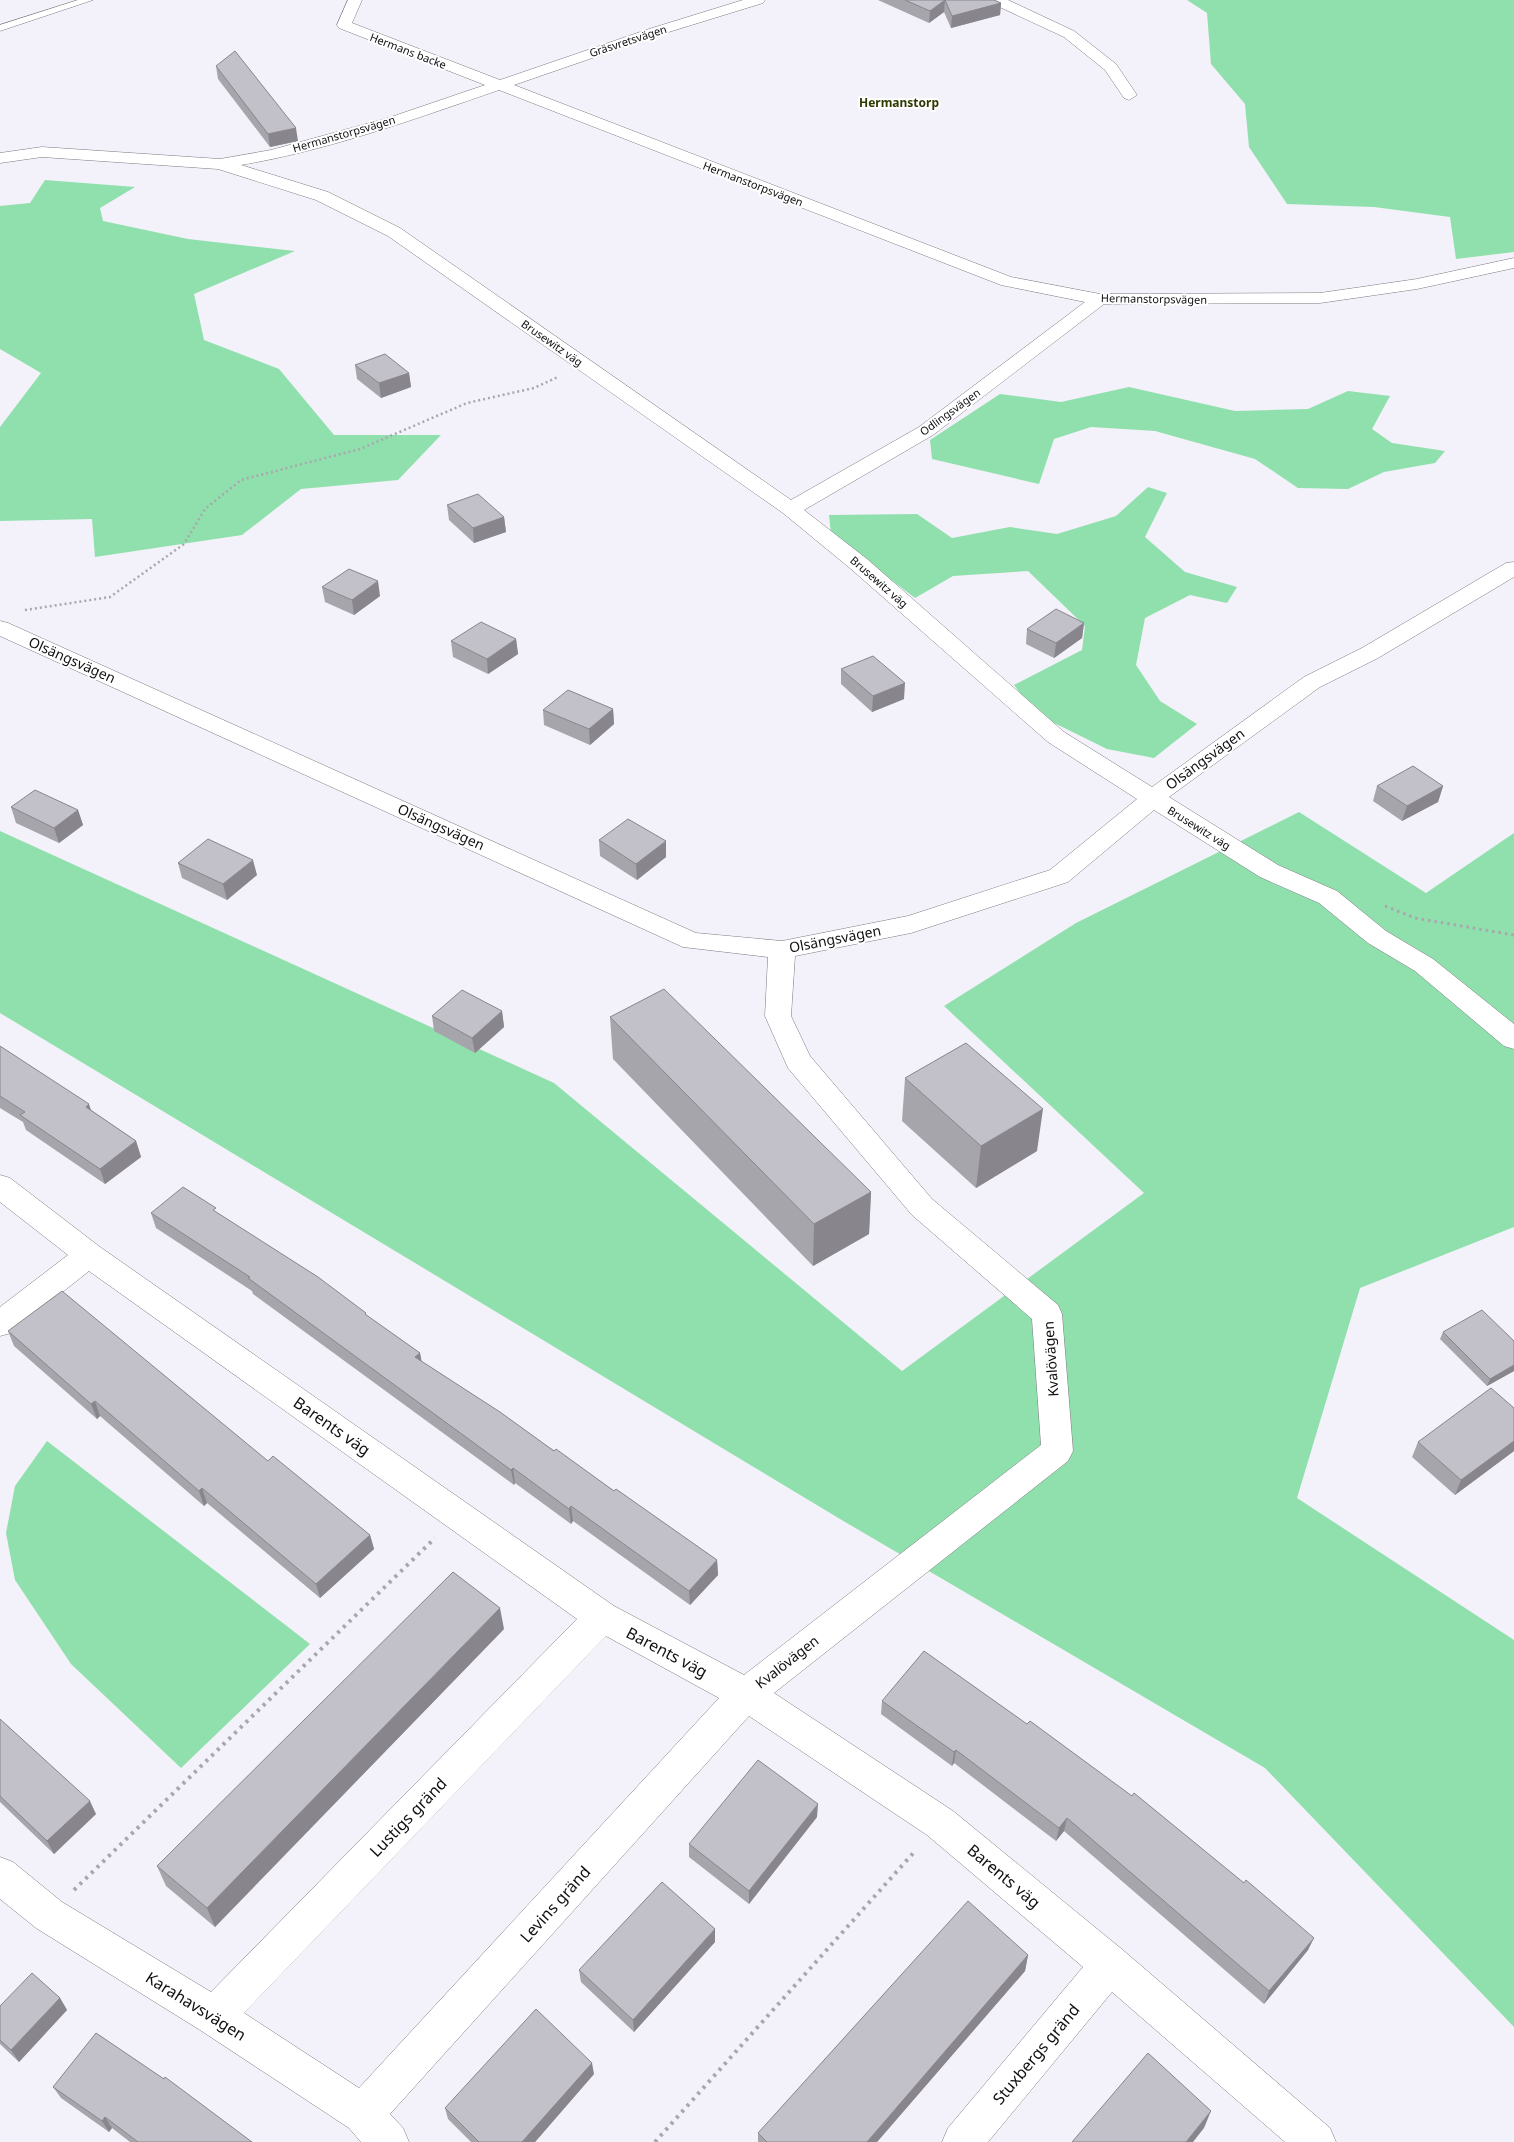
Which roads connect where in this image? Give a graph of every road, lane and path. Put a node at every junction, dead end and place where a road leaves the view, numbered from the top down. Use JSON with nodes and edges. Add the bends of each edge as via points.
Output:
{"nodes":[{"id":1,"x":88,"y":0,"type":"edge"},
{"id":2,"x":356,"y":0,"type":"edge"},
{"id":3,"x":758,"y":0,"type":"edge"},
{"id":4,"x":996,"y":0,"type":"edge"},
{"id":5,"x":0,"y":28,"type":"edge"},
{"id":6,"x":499,"y":86,"type":"junction"},
{"id":7,"x":1128,"y":95,"type":"dead end"},
{"id":8,"x":0,"y":158,"type":"edge"},
{"id":9,"x":220,"y":164,"type":"junction"},
{"id":10,"x":1514,"y":263,"type":"edge"},
{"id":11,"x":1100,"y":298,"type":"junction"},
{"id":12,"x":584,"y":365,"type":"junction"},
{"id":13,"x":790,"y":509,"type":"junction"},
{"id":14,"x":1514,"y":568,"type":"edge"},
{"id":15,"x":22,"y":611,"type":"dead end"},
{"id":16,"x":0,"y":628,"type":"edge"},
{"id":17,"x":1153,"y":799,"type":"junction"},
{"id":18,"x":782,"y":950,"type":"junction"},
{"id":19,"x":1514,"y":1039,"type":"edge"},
{"id":20,"x":0,"y":1186,"type":"edge"},
{"id":21,"x":89,"y":1255,"type":"junction"},
{"id":22,"x":0,"y":1324,"type":"edge"},
{"id":23,"x":458,"y":1516,"type":"junction"},
{"id":24,"x":602,"y":1617,"type":"junction"},
{"id":25,"x":746,"y":1694,"type":"junction"},
{"id":26,"x":940,"y":1823,"type":"junction"},
{"id":27,"x":0,"y":1875,"type":"edge"},
{"id":28,"x":49,"y":1915,"type":"junction"},
{"id":29,"x":1110,"y":1965,"type":"junction"},
{"id":30,"x":214,"y":2016,"type":"junction"},
{"id":31,"x":363,"y":2114,"type":"junction"},
{"id":32,"x":388,"y":2142,"type":"edge"},
{"id":33,"x":655,"y":2142,"type":"edge"},
{"id":34,"x":962,"y":2142,"type":"edge"},
{"id":35,"x":1316,"y":2142,"type":"edge"}],
"edges":[{"from":1,"to":5,"type":"lane"},
{"from":2,"to":6,"type":"street","name":"Hermans backe","via":[[344,26]]},
{"from":3,"to":6,"type":"street","name":"Gräsvretsvägen"},
{"from":4,"to":7,"type":"street","via":[[1069,34],[1111,67]]},
{"from":6,"to":9,"type":"street","name":"Hermanstorpsvägen","via":[[320,142]]},
{"from":6,"to":11,"type":"street","name":"Hermanstorpsvägen","via":[[1007,281]]},
{"from":8,"to":9,"type":"street","name":"Hermanstorpsvägen","via":[[42,152]]},
{"from":9,"to":12,"type":"street","name":"Brusewitz väg","via":[[322,196],[394,232]]},
{"from":10,"to":11,"type":"street","name":"Hermanstorpsvägen","via":[[1417,284],[1320,298]]},
{"from":11,"to":13,"type":"street","name":"Odlingsvägen","via":[[926,431]]},
{"from":12,"to":13,"type":"street","name":"Brusewitz väg"},
{"from":12,"to":15,"type":"path","via":[[534,388],[467,403],[360,449],[241,480],[204,510],[184,544],[110,597]]},
{"from":13,"to":17,"type":"street","name":"Brusewitz väg","via":[[859,564],[1056,738]]},
{"from":14,"to":17,"type":"street","name":"Olsängsvägen","via":[[1370,653],[1312,682]]},
{"from":16,"to":18,"type":"street","name":"Olsängsvägen","via":[[692,942]]},
{"from":17,"to":18,"type":"street","name":"Olsängsvägen","via":[[1059,876],[911,924]]},
{"from":17,"to":19,"type":"street","name":"Brusewitz väg","via":[[1269,871],[1328,897],[1377,937],[1424,965]]},
{"from":18,"to":25,"type":"street","name":"Kvalövägen","via":[[778,1016],[798,1061],[922,1207],[1048,1314],[1057,1451]]},
{"from":20,"to":21,"type":"street","name":"Barents väg"},
{"from":21,"to":22,"type":"street"},
{"from":21,"to":23,"type":"street","name":"Barents väg"},
{"from":23,"to":24,"type":"street","name":"Barents väg"},
{"from":23,"to":28,"type":"path"},
{"from":24,"to":25,"type":"street","name":"Barents väg"},
{"from":24,"to":30,"type":"street","name":"Lustigs gränd"},
{"from":25,"to":26,"type":"street","name":"Barents väg"},
{"from":25,"to":31,"type":"street","name":"Levins gränd"},
{"from":26,"to":29,"type":"street","name":"Barents väg"},
{"from":26,"to":33,"type":"path"},
{"from":27,"to":28,"type":"street","name":"Karahavsvägen"},
{"from":28,"to":30,"type":"street","name":"Karahavsvägen"},
{"from":29,"to":34,"type":"street","name":"Stuxbergs gränd"},
{"from":29,"to":35,"type":"street","name":"Barents väg"},
{"from":30,"to":31,"type":"street","name":"Karahavsvägen"},
{"from":31,"to":32,"type":"street","name":"Karahavsvägen"}]}
